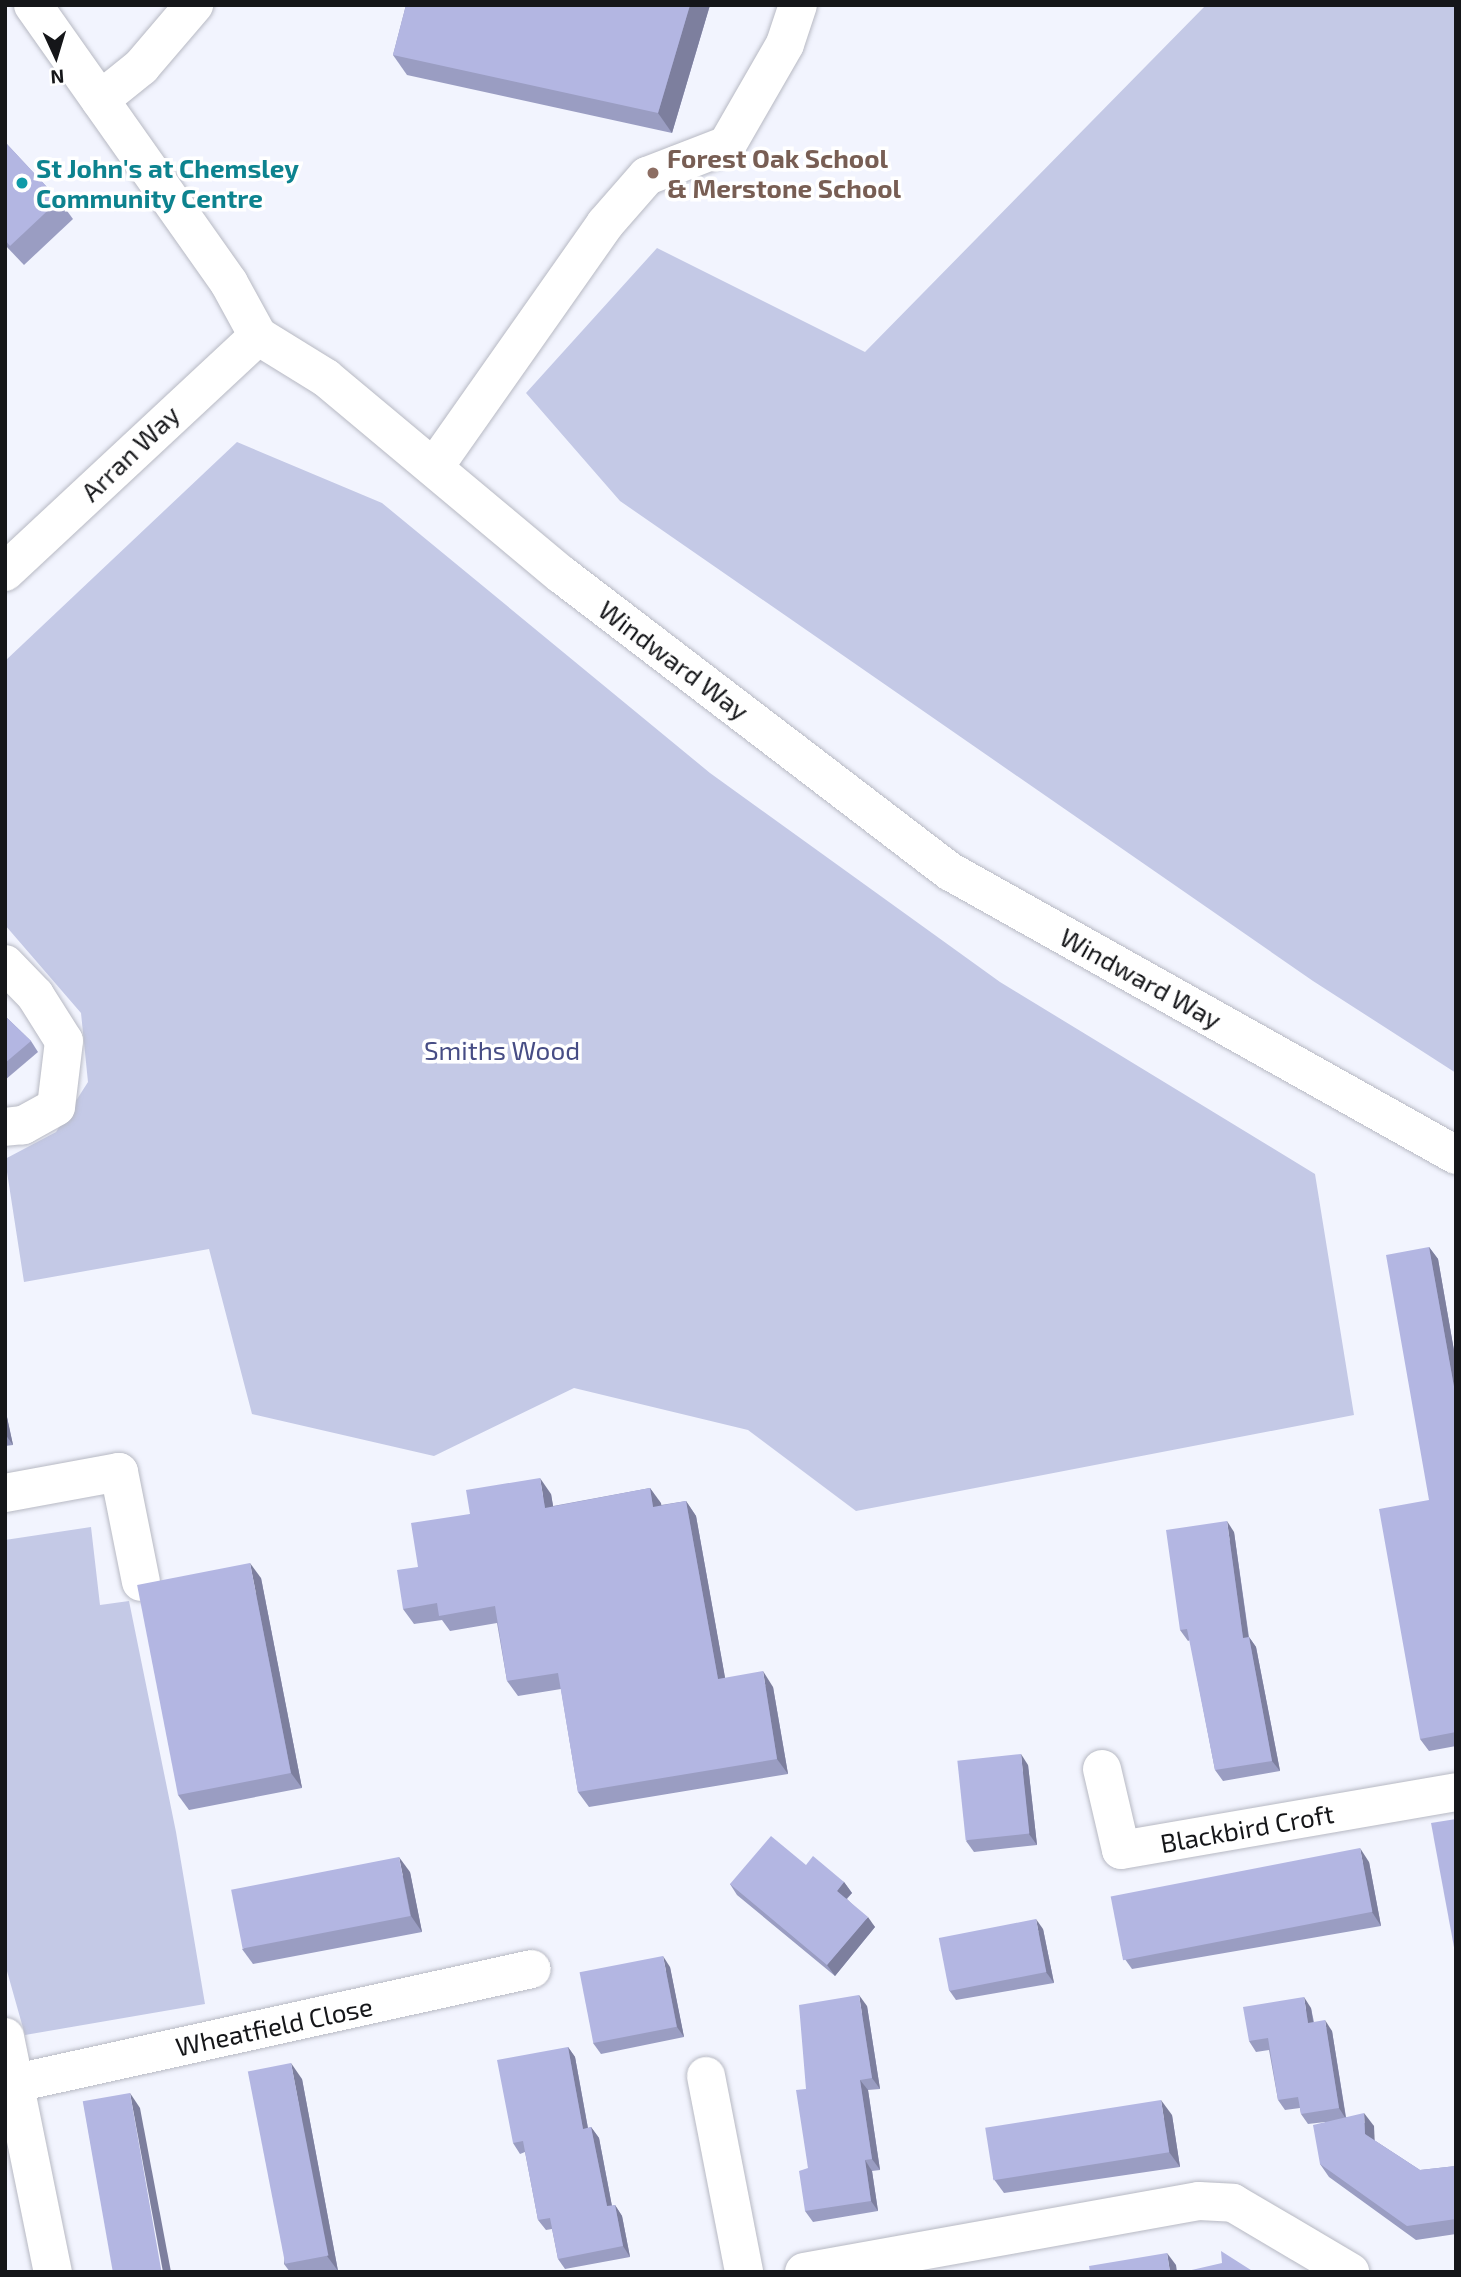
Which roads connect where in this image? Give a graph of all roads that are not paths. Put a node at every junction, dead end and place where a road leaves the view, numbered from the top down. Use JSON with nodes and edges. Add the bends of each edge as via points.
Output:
{"nodes":[{"id":1,"x":33,"y":5,"type":"edge"},
{"id":2,"x":194,"y":5,"type":"edge"},
{"id":3,"x":798,"y":5,"type":"edge"},
{"id":4,"x":100,"y":100,"type":"junction"},
{"id":5,"x":258,"y":335,"type":"junction"},
{"id":6,"x":435,"y":466,"type":"junction"},
{"id":7,"x":5,"y":572,"type":"edge"},
{"id":8,"x":5,"y":964,"type":"edge"},
{"id":9,"x":5,"y":1127,"type":"edge"},
{"id":10,"x":1456,"y":1155,"type":"edge"},
{"id":11,"x":5,"y":1493,"type":"edge"},
{"id":12,"x":141,"y":1582,"type":"dead end"},
{"id":13,"x":1102,"y":1769,"type":"dead end"},
{"id":14,"x":1456,"y":1792,"type":"edge"},
{"id":15,"x":532,"y":1969,"type":"dead end"},
{"id":16,"x":5,"y":2037,"type":"edge"},
{"id":17,"x":706,"y":2076,"type":"dead end"},
{"id":18,"x":16,"y":2083,"type":"junction"},
{"id":19,"x":53,"y":2272,"type":"edge"},
{"id":20,"x":744,"y":2272,"type":"edge"},
{"id":21,"x":804,"y":2272,"type":"edge"},
{"id":22,"x":1350,"y":2272,"type":"edge"}],
"edges":[{"from":1,"to":4,"type":"street","name":"Windward Way"},
{"from":2,"to":4,"type":"street","via":[[141,66]]},
{"from":3,"to":6,"type":"street","via":[[785,44],[727,145],[647,176],[605,224]]},
{"from":4,"to":5,"type":"street","name":"Windward Way","via":[[229,283]]},
{"from":5,"to":6,"type":"street","name":"Windward Way","via":[[326,378]]},
{"from":5,"to":7,"type":"street","name":"Arran Way"},
{"from":6,"to":10,"type":"street","name":"Windward Way","via":[[562,575],[951,872]]},
{"from":8,"to":9,"type":"street","via":[[35,995],[64,1041],[56,1107],[23,1125]]},
{"from":11,"to":12,"type":"street","via":[[119,1472]]},
{"from":13,"to":14,"type":"street","name":"Blackbird Croft","via":[[1121,1850]]},
{"from":15,"to":18,"type":"street","name":"Wheatfield Close"},
{"from":16,"to":18,"type":"street"},
{"from":17,"to":20,"type":"street"},
{"from":18,"to":19,"type":"street"},
{"from":21,"to":22,"type":"street","via":[[1199,2201],[1233,2203]]}]}
